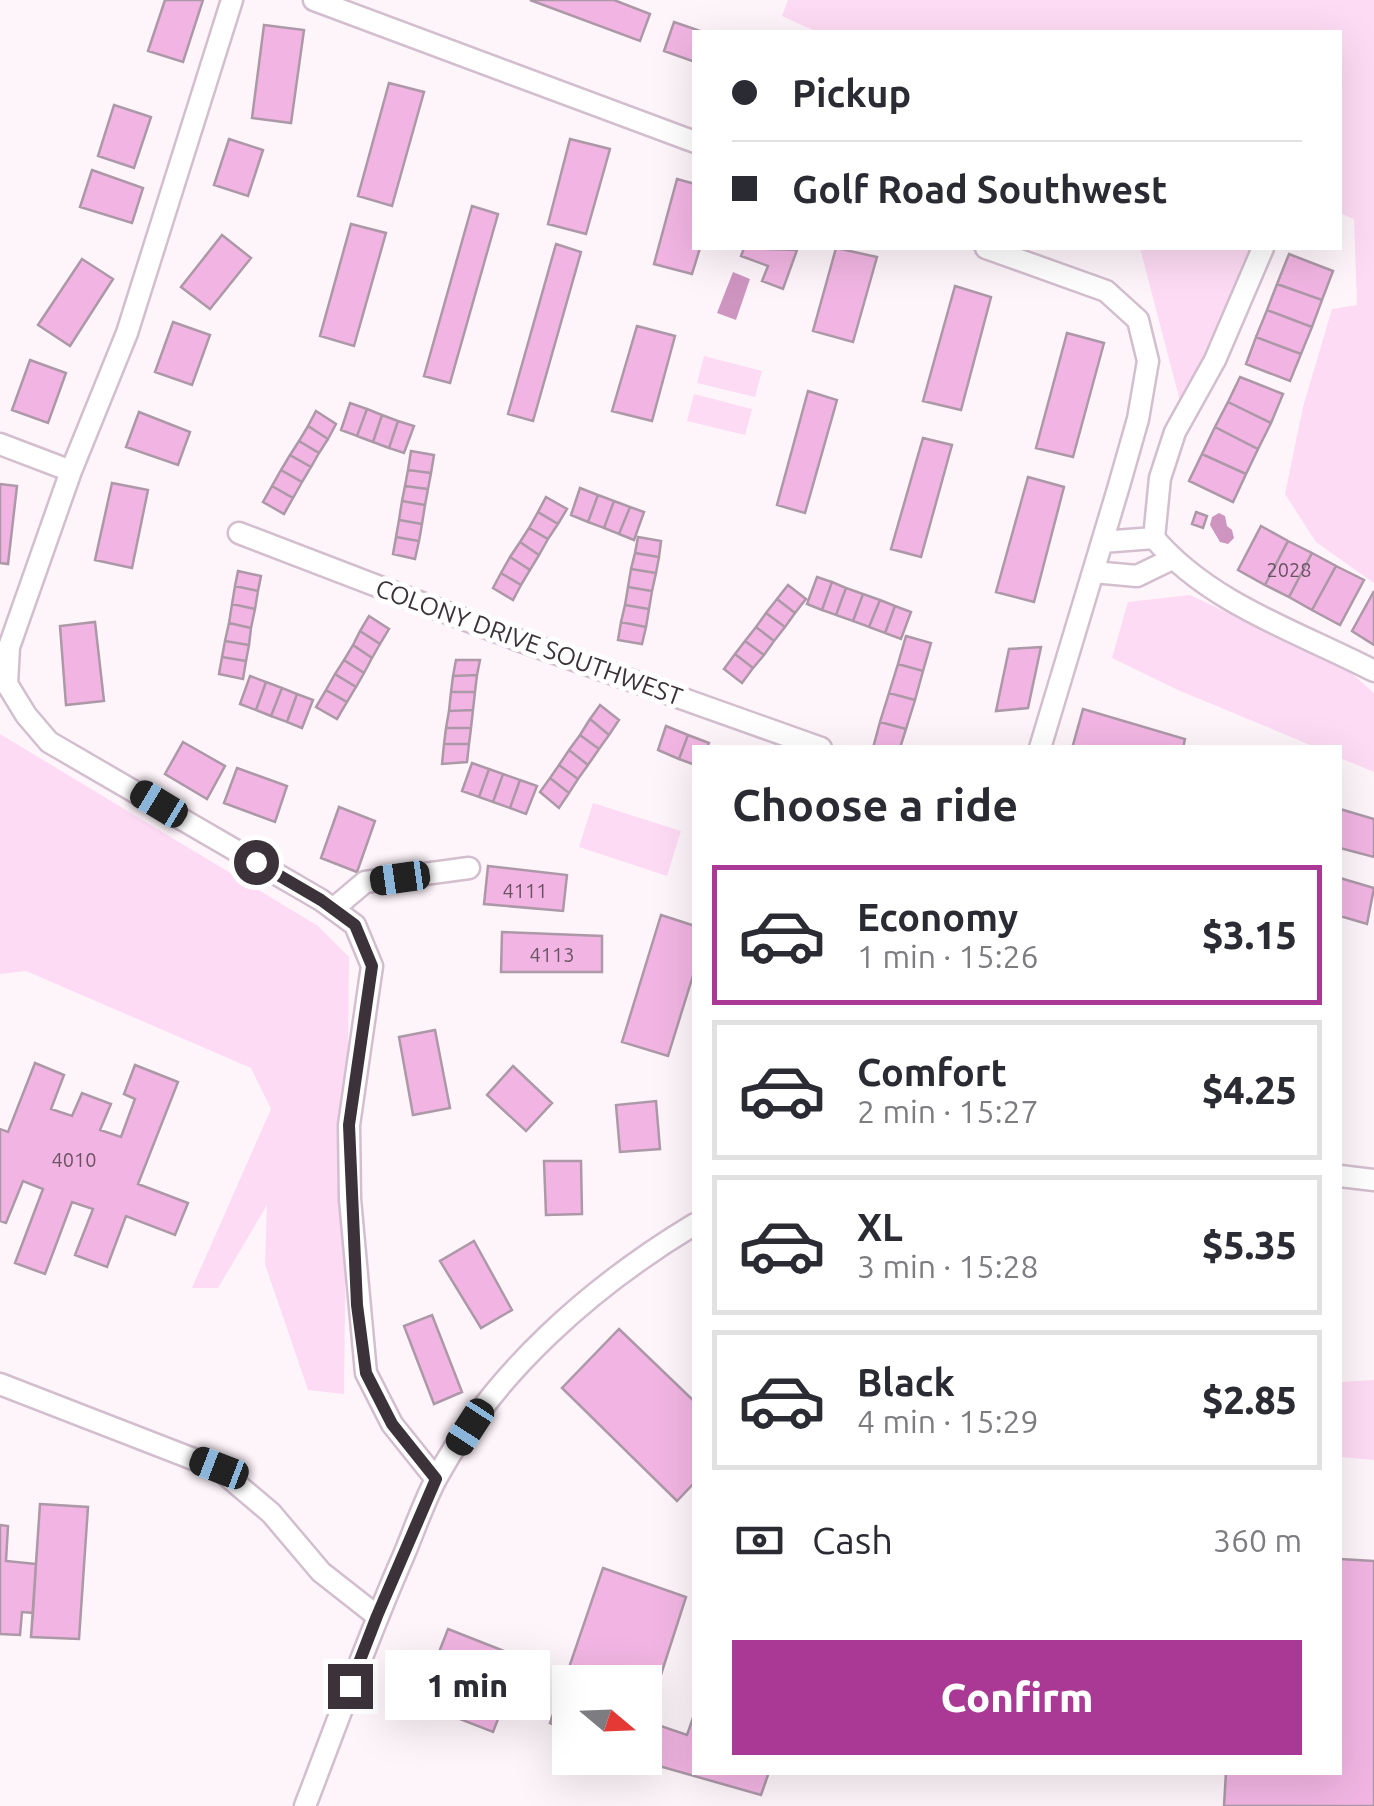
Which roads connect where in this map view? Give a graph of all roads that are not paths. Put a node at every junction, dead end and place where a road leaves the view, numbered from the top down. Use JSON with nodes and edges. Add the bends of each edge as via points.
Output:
{"nodes":[{"id":1,"x":232,"y":0,"type":"edge"},
{"id":2,"x":314,"y":0,"type":"edge"},
{"id":3,"x":692,"y":141,"type":"edge"},
{"id":4,"x":992,"y":250,"type":"edge"},
{"id":5,"x":1262,"y":250,"type":"edge"},
{"id":6,"x":0,"y":444,"type":"edge"},
{"id":7,"x":71,"y":471,"type":"junction"},
{"id":8,"x":239,"y":533,"type":"dead end"},
{"id":9,"x":1154,"y":538,"type":"junction"},
{"id":10,"x":1102,"y":542,"type":"junction"},
{"id":11,"x":1172,"y":559,"type":"junction"},
{"id":12,"x":1094,"y":572,"type":"junction"},
{"id":13,"x":1374,"y":672,"type":"edge"},
{"id":14,"x":813,"y":745,"type":"edge"},
{"id":15,"x":1041,"y":745,"type":"edge"},
{"id":16,"x":470,"y":868,"type":"dead end"},
{"id":17,"x":333,"y":909,"type":"junction"},
{"id":18,"x":1342,"y":1176,"type":"edge"},
{"id":19,"x":1374,"y":1180,"type":"edge"},
{"id":20,"x":692,"y":1226,"type":"edge"},
{"id":21,"x":0,"y":1384,"type":"edge"},
{"id":22,"x":436,"y":1479,"type":"junction"},
{"id":23,"x":377,"y":1616,"type":"junction"},
{"id":24,"x":305,"y":1806,"type":"edge"}],
"edges":[{"from":1,"to":7,"type":"street","via":[[127,333]]},
{"from":2,"to":3,"type":"street"},
{"from":4,"to":10,"type":"street","via":[[1106,291],[1138,320],[1148,361]]},
{"from":5,"to":9,"type":"street","via":[[1175,432],[1160,478]]},
{"from":6,"to":7,"type":"street"},
{"from":7,"to":17,"type":"street","via":[[9,647],[6,684],[49,742]]},
{"from":8,"to":14,"type":"street","name":"COLONY DRIVE SOUTHWEST"},
{"from":9,"to":10,"type":"street"},
{"from":9,"to":11,"type":"street"},
{"from":10,"to":12,"type":"street"},
{"from":11,"to":12,"type":"street","via":[[1136,576]]},
{"from":11,"to":13,"type":"street","via":[[1230,601]]},
{"from":12,"to":15,"type":"street"},
{"from":16,"to":17,"type":"street","via":[[364,882]]},
{"from":17,"to":22,"type":"street","via":[[355,925],[372,966],[349,1125],[366,1373],[392,1424]]},
{"from":18,"to":19,"type":"street"},
{"from":20,"to":22,"type":"street","via":[[604,1286],[539,1346],[488,1401]]},
{"from":21,"to":23,"type":"street","via":[[219,1468],[271,1513],[321,1572]]},
{"from":22,"to":23,"type":"street"},
{"from":23,"to":24,"type":"street"}]}
